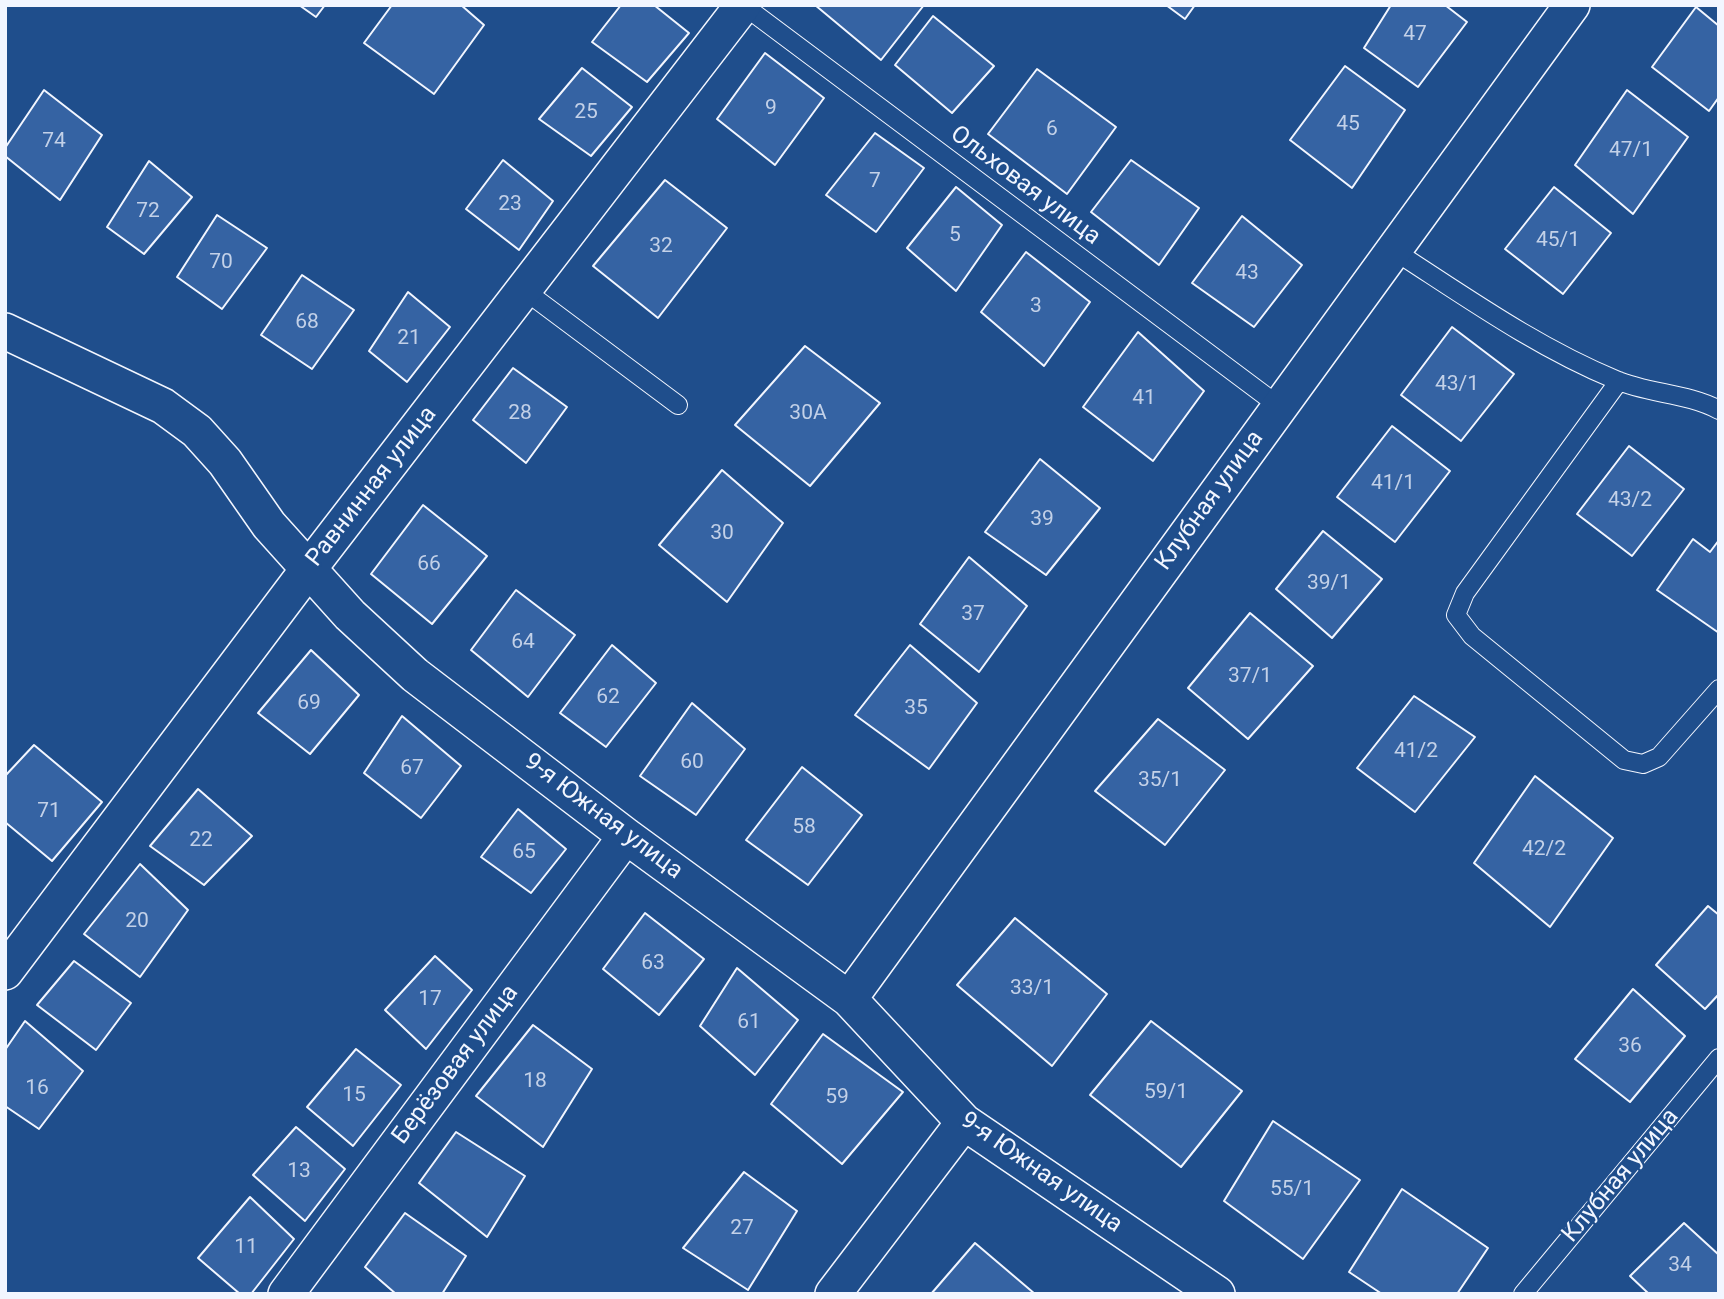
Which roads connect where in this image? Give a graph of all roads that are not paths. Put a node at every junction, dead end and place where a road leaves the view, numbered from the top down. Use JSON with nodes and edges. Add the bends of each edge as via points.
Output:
{"nodes":[{"id":1,"x":743,"y":5,"type":"edge"},
{"id":2,"x":1572,"y":5,"type":"edge"},
{"id":3,"x":1393,"y":250,"type":"junction"},
{"id":4,"x":524,"y":290,"type":"junction"},
{"id":5,"x":5,"y":331,"type":"edge"},
{"id":6,"x":1619,"y":382,"type":"junction"},
{"id":7,"x":678,"y":405,"type":"dead end"},
{"id":8,"x":1279,"y":406,"type":"junction"},
{"id":9,"x":1719,"y":411,"type":"edge"},
{"id":10,"x":310,"y":567,"type":"junction"},
{"id":11,"x":1719,"y":689,"type":"edge"},
{"id":12,"x":626,"y":836,"type":"junction"},
{"id":13,"x":5,"y":972,"type":"edge"},
{"id":14,"x":849,"y":999,"type":"junction"},
{"id":15,"x":1719,"y":1058,"type":"edge"},
{"id":16,"x":964,"y":1122,"type":"junction"},
{"id":17,"x":286,"y":1294,"type":"edge"},
{"id":18,"x":833,"y":1294,"type":"edge"},
{"id":19,"x":1217,"y":1294,"type":"edge"},
{"id":20,"x":1523,"y":1294,"type":"edge"}],
"edges":[{"from":1,"to":4,"type":"street","name":"Равнинная улица"},
{"from":1,"to":8,"type":"lane","name":"Ольховая улица"},
{"from":2,"to":3,"type":"street","name":"Клубная улица"},
{"from":3,"to":6,"type":"lane","via":[[1530,339]]},
{"from":3,"to":8,"type":"street","name":"Клубная улица"},
{"from":4,"to":7,"type":"lane"},
{"from":4,"to":10,"type":"street","name":"Равнинная улица"},
{"from":5,"to":10,"type":"street","name":"9-я Южная улица","via":[[163,406],[197,431],[269,525]]},
{"from":6,"to":9,"type":"lane","via":[[1702,401]]},
{"from":6,"to":11,"type":"lane","via":[[1465,593],[1456,615],[1472,636],[1624,760],[1643,764],[1659,757]]},
{"from":8,"to":14,"type":"street","name":"Клубная улица"},
{"from":10,"to":12,"type":"street","name":"9-я Южная улица","via":[[349,615],[415,675]]},
{"from":10,"to":13,"type":"street","name":"Равнинная улица"},
{"from":12,"to":14,"type":"street","name":"9-я Южная улица"},
{"from":12,"to":17,"type":"street","name":"Берёзовая улица"},
{"from":14,"to":16,"type":"street","name":"9-я Южная улица"},
{"from":15,"to":20,"type":"lane","name":"Клубная улица"},
{"from":16,"to":18,"type":"street"},
{"from":16,"to":19,"type":"street","name":"9-я Южная улица"}]}
